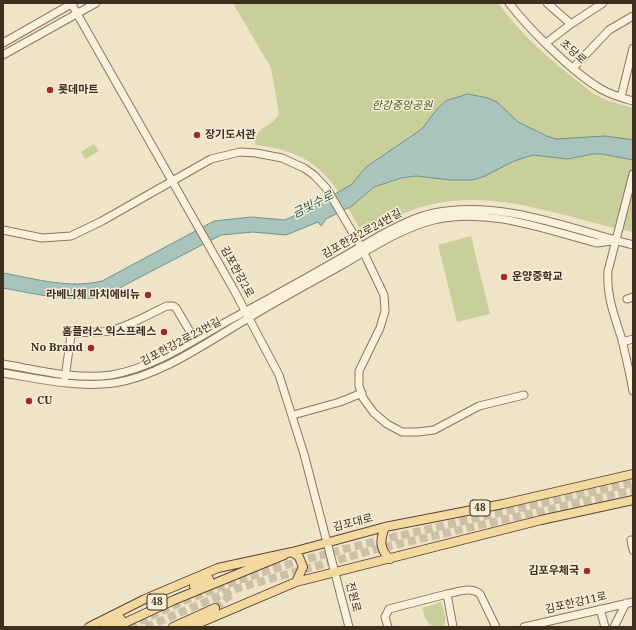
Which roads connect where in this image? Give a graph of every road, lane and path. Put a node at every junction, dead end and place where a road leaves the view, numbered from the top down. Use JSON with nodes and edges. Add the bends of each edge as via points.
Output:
{"nodes":[{"id":1,"x":72,"y":3,"type":"edge"},
{"id":2,"x":96,"y":3,"type":"edge"},
{"id":3,"x":509,"y":3,"type":"edge"},
{"id":4,"x":603,"y":3,"type":"edge"},
{"id":5,"x":551,"y":4,"type":"edge"},
{"id":6,"x":77,"y":14,"type":"junction"},
{"id":7,"x":633,"y":16,"type":"edge"},
{"id":8,"x":572,"y":24,"type":"junction"},
{"id":9,"x":546,"y":42,"type":"junction"},
{"id":10,"x":3,"y":43,"type":"edge"},
{"id":11,"x":633,"y":48,"type":"edge"},
{"id":12,"x":3,"y":55,"type":"edge"},
{"id":13,"x":573,"y":68,"type":"junction"},
{"id":14,"x":621,"y":98,"type":"junction"},
{"id":15,"x":633,"y":101,"type":"edge"},
{"id":16,"x":633,"y":174,"type":"edge"},
{"id":17,"x":172,"y":180,"type":"junction"},
{"id":18,"x":3,"y":230,"type":"edge"},
{"id":19,"x":616,"y":240,"type":"junction"},
{"id":20,"x":633,"y":245,"type":"edge"},
{"id":21,"x":362,"y":250,"type":"junction"},
{"id":22,"x":247,"y":315,"type":"junction"},
{"id":23,"x":633,"y":339,"type":"edge"},
{"id":24,"x":196,"y":340,"type":"junction"},
{"id":25,"x":622,"y":342,"type":"junction"},
{"id":26,"x":3,"y":364,"type":"edge"},
{"id":27,"x":3,"y":373,"type":"edge"},
{"id":28,"x":65,"y":374,"type":"junction"},
{"id":29,"x":64,"y":382,"type":"junction"},
{"id":30,"x":633,"y":391,"type":"edge"},
{"id":31,"x":362,"y":393,"type":"junction"},
{"id":32,"x":524,"y":395,"type":"dead end"},
{"id":33,"x":293,"y":415,"type":"junction"},
{"id":34,"x":633,"y":474,"type":"edge"},
{"id":35,"x":633,"y":500,"type":"edge"},
{"id":36,"x":385,"y":527,"type":"junction"},
{"id":37,"x":631,"y":540,"type":"dead end"},
{"id":38,"x":327,"y":541,"type":"junction"},
{"id":39,"x":633,"y":550,"type":"edge"},
{"id":40,"x":292,"y":552,"type":"junction"},
{"id":41,"x":390,"y":559,"type":"junction"},
{"id":42,"x":335,"y":573,"type":"junction"},
{"id":43,"x":209,"y":579,"type":"dead end"},
{"id":44,"x":296,"y":582,"type":"junction"},
{"id":45,"x":447,"y":594,"type":"junction"},
{"id":46,"x":630,"y":602,"type":"edge"},
{"id":47,"x":215,"y":608,"type":"tunnel mouth"},
{"id":48,"x":600,"y":609,"type":"junction"},
{"id":49,"x":89,"y":627,"type":"edge"},
{"id":50,"x":105,"y":627,"type":"edge"},
{"id":51,"x":116,"y":627,"type":"edge"},
{"id":52,"x":173,"y":627,"type":"edge"},
{"id":53,"x":190,"y":627,"type":"edge"},
{"id":54,"x":349,"y":627,"type":"edge"},
{"id":55,"x":388,"y":627,"type":"edge"},
{"id":56,"x":453,"y":627,"type":"edge"},
{"id":57,"x":496,"y":627,"type":"edge"},
{"id":58,"x":524,"y":627,"type":"edge"},
{"id":59,"x":605,"y":627,"type":"edge"},
{"id":60,"x":614,"y":627,"type":"edge"}],
"edges":[{"from":1,"to":6,"type":"street","name":"김포한강2로"},
{"from":1,"to":10,"type":"street"},
{"from":2,"to":6,"type":"street"},
{"from":3,"to":9,"type":"street","name":"초당로"},
{"from":4,"to":8,"type":"street"},
{"from":5,"to":8,"type":"street"},
{"from":6,"to":12,"type":"street"},
{"from":6,"to":17,"type":"street","name":"김포한강2로"},
{"from":7,"to":13,"type":"street","via":[[609,30]]},
{"from":8,"to":9,"type":"street"},
{"from":9,"to":13,"type":"street","name":"초당로"},
{"from":11,"to":14,"type":"street"},
{"from":13,"to":14,"type":"street","name":"초당로","via":[[600,89]]},
{"from":14,"to":15,"type":"street","name":"초당로"},
{"from":16,"to":19,"type":"street"},
{"from":17,"to":18,"type":"street","via":[[71,236],[42,238]]},
{"from":17,"to":21,"type":"street","via":[[225,155],[256,153],[282,158],[314,175],[327,189]]},
{"from":17,"to":22,"type":"street","name":"김포한강2로"},
{"from":19,"to":20,"type":"street","name":"김포한강2로24번길"},
{"from":19,"to":21,"type":"street","name":"김포한강2로24번길","via":[[508,213],[455,210],[432,213],[404,223]]},
{"from":19,"to":25,"type":"street","via":[[608,271],[608,288]]},
{"from":21,"to":22,"type":"street","name":"김포한강2로24번길"},
{"from":21,"to":31,"type":"street","via":[[384,295],[385,311],[380,328],[359,371],[359,386]]},
{"from":22,"to":24,"type":"street","name":"김포한강2로23번길"},
{"from":22,"to":29,"type":"street","name":"김포한강2로23번길","via":[[170,363],[146,374],[104,384]]},
{"from":22,"to":33,"type":"street","name":"김포한강2로","via":[[279,375]]},
{"from":23,"to":25,"type":"street"},
{"from":24,"to":28,"type":"street","name":"김포한강2로23번길","via":[[136,369],[101,376]]},
{"from":24,"to":28,"type":"street","via":[[176,308],[167,306],[122,327],[71,335]]},
{"from":25,"to":30,"type":"street"},
{"from":26,"to":28,"type":"street","name":"김포한강2로23번길"},
{"from":27,"to":29,"type":"street","name":"김포한강2로23번길"},
{"from":28,"to":29,"type":"street"},
{"from":31,"to":32,"type":"street","via":[[374,412],[387,424],[402,432],[434,430],[479,406]]},
{"from":31,"to":33,"type":"street"},
{"from":33,"to":38,"type":"street","name":"김포한강2로"},
{"from":34,"to":36,"type":"main road","name":"김포대로","number":"48","via":[[503,504]]},
{"from":35,"to":41,"type":"main road","via":[[541,520]]},
{"from":36,"to":38,"type":"main road","name":"김포대로","number":"48"},
{"from":36,"to":41,"type":"main road","via":[[381,544],[384,553]]},
{"from":37,"to":39,"type":"street"},
{"from":38,"to":40,"type":"main road","name":"김포대로","number":"48"},
{"from":38,"to":42,"type":"street","name":"김포한강2로"},
{"from":40,"to":44,"type":"main road","via":[[299,557],[303,567]]},
{"from":40,"to":49,"type":"main road","name":"김포대로","via":[[218,568],[145,599]]},
{"from":40,"to":51,"type":"main road","via":[[174,600]]},
{"from":41,"to":42,"type":"main road"},
{"from":42,"to":44,"type":"main road"},
{"from":42,"to":54,"type":"street","name":"전원로"},
{"from":43,"to":50,"type":"main road","number":"48","via":[[140,608]]},
{"from":44,"to":53,"type":"main road"},
{"from":45,"to":55,"type":"street","via":[[389,609],[385,617]]},
{"from":45,"to":56,"type":"street"},
{"from":45,"to":57,"type":"street","via":[[476,590]]},
{"from":46,"to":48,"type":"street","name":"김포한강11로"},
{"from":46,"to":60,"type":"street"},
{"from":47,"to":52,"type":"main road"},
{"from":48,"to":58,"type":"street","name":"김포한강11로"},
{"from":48,"to":59,"type":"street"}]}
